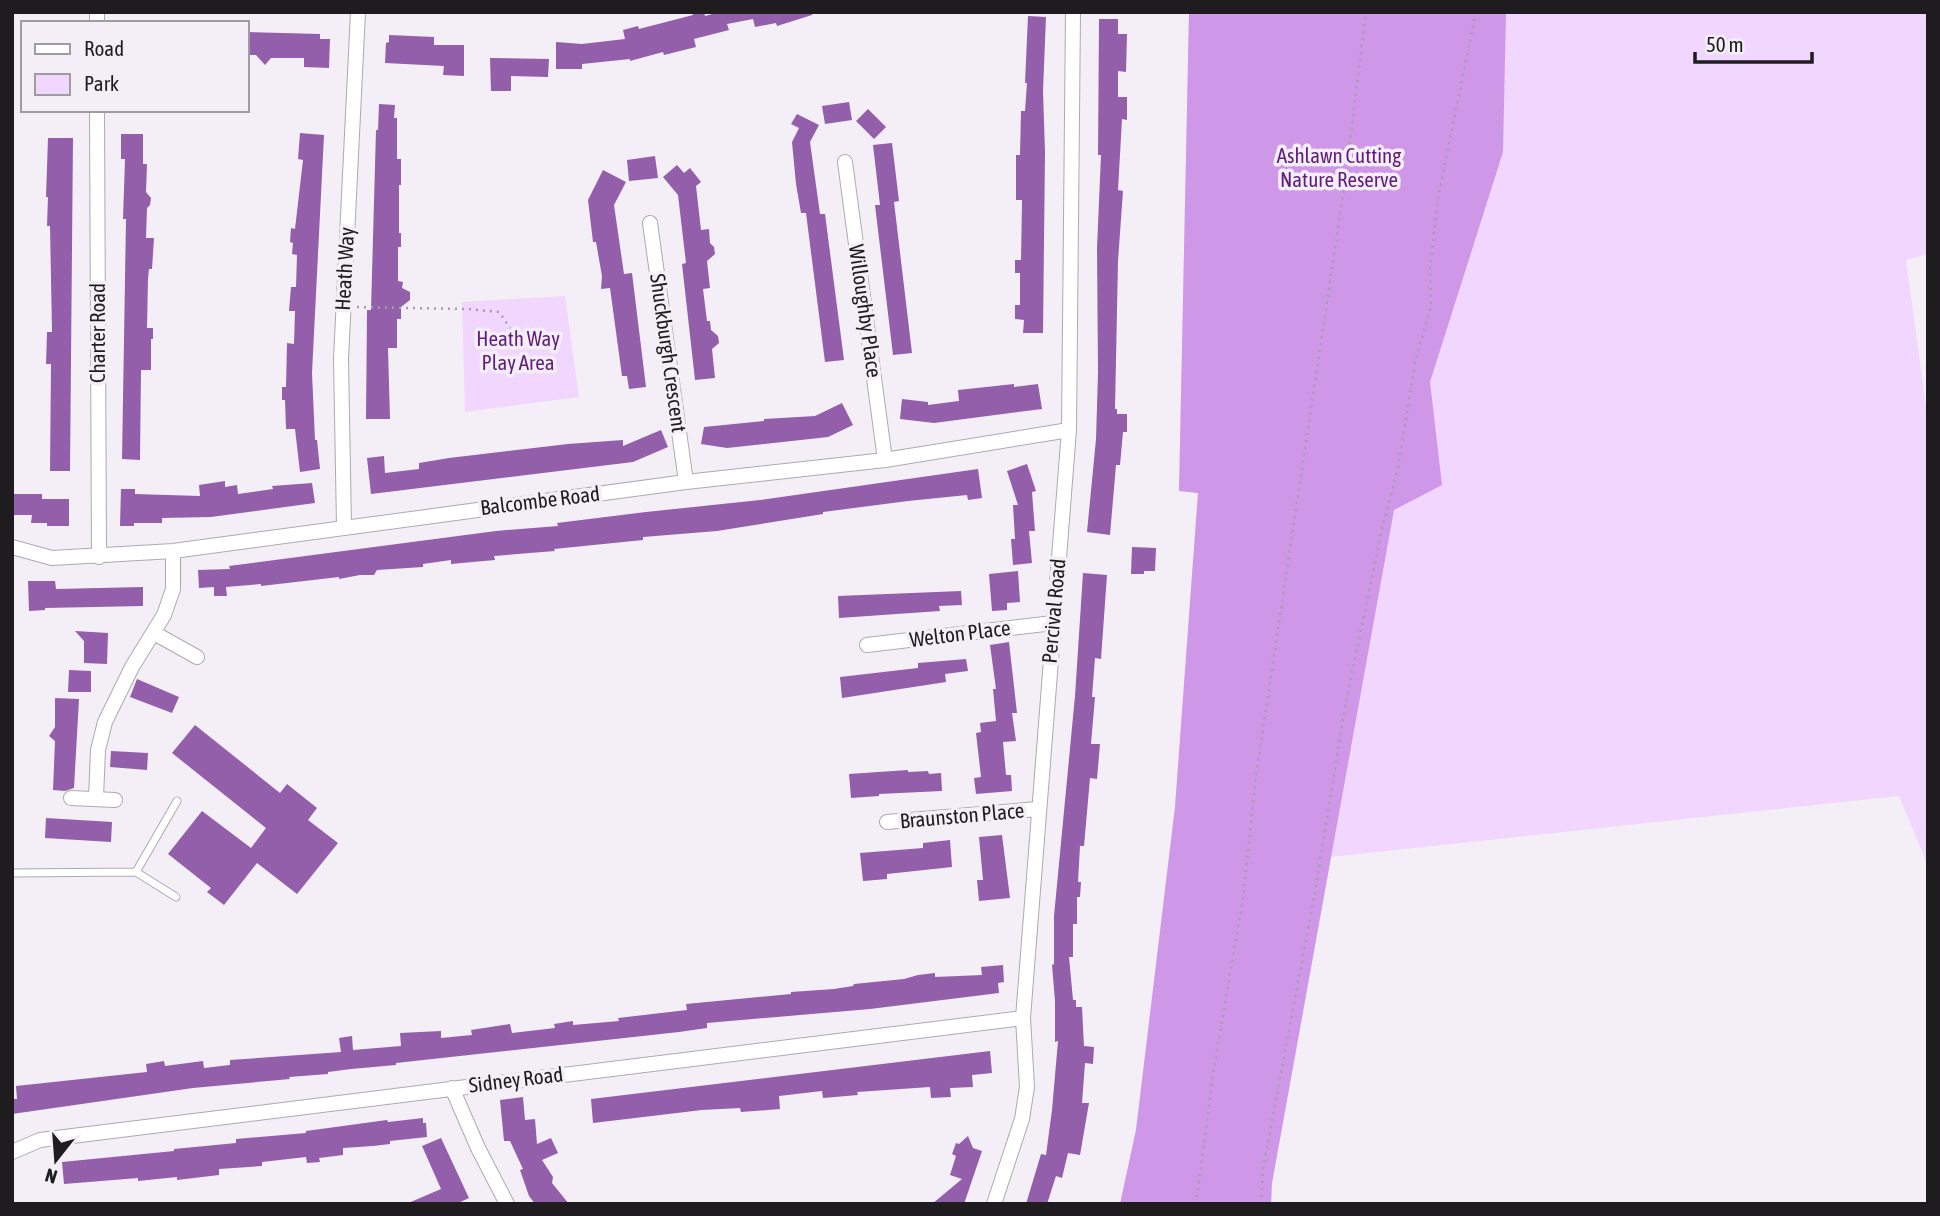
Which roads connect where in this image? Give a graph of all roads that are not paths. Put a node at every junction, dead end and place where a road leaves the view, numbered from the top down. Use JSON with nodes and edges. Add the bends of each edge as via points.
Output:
{"nodes":[{"id":1,"x":358,"y":12,"type":"edge"},
{"id":2,"x":1073,"y":12,"type":"edge"},
{"id":3,"x":97,"y":112,"type":"edge"},
{"id":4,"x":845,"y":162,"type":"dead end"},
{"id":5,"x":650,"y":223,"type":"dead end"},
{"id":6,"x":1069,"y":430,"type":"junction"},
{"id":7,"x":885,"y":460,"type":"junction"},
{"id":8,"x":687,"y":482,"type":"junction"},
{"id":9,"x":344,"y":526,"type":"junction"},
{"id":10,"x":12,"y":547,"type":"edge"},
{"id":11,"x":173,"y":551,"type":"junction"},
{"id":12,"x":99,"y":557,"type":"junction"},
{"id":13,"x":1054,"y":623,"type":"junction"},
{"id":14,"x":154,"y":634,"type":"junction"},
{"id":15,"x":867,"y":645,"type":"dead end"},
{"id":16,"x":197,"y":657,"type":"dead end"},
{"id":17,"x":71,"y":798,"type":"dead end"},
{"id":18,"x":96,"y":798,"type":"junction"},
{"id":19,"x":115,"y":800,"type":"dead end"},
{"id":20,"x":177,"y":801,"type":"dead end"},
{"id":21,"x":1038,"y":809,"type":"junction"},
{"id":22,"x":887,"y":822,"type":"dead end"},
{"id":23,"x":136,"y":872,"type":"junction"},
{"id":24,"x":12,"y":873,"type":"edge"},
{"id":25,"x":176,"y":897,"type":"dead end"},
{"id":26,"x":1023,"y":1018,"type":"junction"},
{"id":27,"x":452,"y":1088,"type":"junction"},
{"id":28,"x":12,"y":1152,"type":"edge"},
{"id":29,"x":507,"y":1204,"type":"edge"},
{"id":30,"x":994,"y":1204,"type":"edge"}],
"edges":[{"from":1,"to":9,"type":"street","name":"Heath Way","via":[[341,359]]},
{"from":2,"to":6,"type":"street","name":"Percival Road"},
{"from":3,"to":12,"type":"street","name":"Charter Road"},
{"from":4,"to":7,"type":"street","name":"Willoughby Place"},
{"from":5,"to":8,"type":"street","name":"Shuckburgh Crescent"},
{"from":6,"to":7,"type":"street","name":"Balcombe Road"},
{"from":6,"to":13,"type":"street","name":"Percival Road"},
{"from":7,"to":8,"type":"street","name":"Balcombe Road"},
{"from":8,"to":9,"type":"street","name":"Balcombe Road"},
{"from":9,"to":11,"type":"street","name":"Balcombe Road"},
{"from":10,"to":12,"type":"street","name":"Balcombe Road","via":[[52,558]]},
{"from":11,"to":12,"type":"street","name":"Balcombe Road"},
{"from":11,"to":14,"type":"street","via":[[173,589]]},
{"from":13,"to":15,"type":"street","name":"Welton Place"},
{"from":13,"to":21,"type":"street","name":"Percival Road"},
{"from":14,"to":16,"type":"street"},
{"from":14,"to":18,"type":"street","via":[[105,722],[98,750]]},
{"from":17,"to":18,"type":"street"},
{"from":18,"to":19,"type":"street"},
{"from":20,"to":23,"type":"lane"},
{"from":21,"to":22,"type":"street","name":"Braunston Place"},
{"from":21,"to":26,"type":"street","name":"Percival Road"},
{"from":23,"to":24,"type":"lane"},
{"from":23,"to":25,"type":"lane"},
{"from":26,"to":27,"type":"street","name":"Sidney Road"},
{"from":26,"to":30,"type":"street","name":"Percival Road","via":[[1027,1087],[1022,1119]]},
{"from":27,"to":28,"type":"street","name":"Sidney Road","via":[[40,1140]]},
{"from":27,"to":29,"type":"street"}]}
